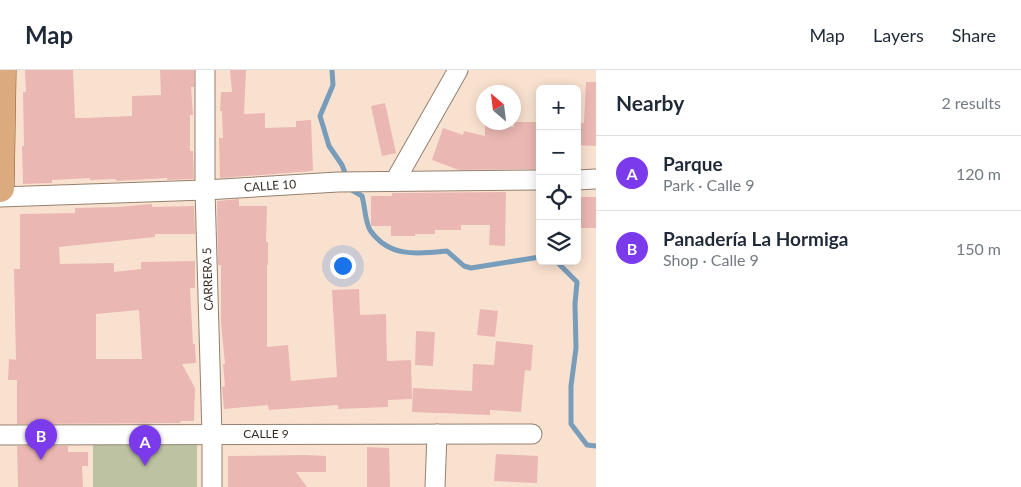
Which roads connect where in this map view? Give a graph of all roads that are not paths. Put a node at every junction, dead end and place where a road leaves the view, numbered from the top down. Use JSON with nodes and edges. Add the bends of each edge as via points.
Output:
{"nodes":[{"id":1,"x":2,"y":70,"type":"edge"},
{"id":2,"x":205,"y":70,"type":"edge"},
{"id":3,"x":458,"y":70,"type":"edge"},
{"id":4,"x":536,"y":180,"type":"edge"},
{"id":5,"x":581,"y":180,"type":"edge"},
{"id":6,"x":596,"y":180,"type":"edge"},
{"id":7,"x":395,"y":182,"type":"junction"},
{"id":8,"x":0,"y":188,"type":"edge"},
{"id":9,"x":205,"y":190,"type":"junction"},
{"id":10,"x":0,"y":197,"type":"edge"},
{"id":11,"x":212,"y":434,"type":"junction"},
{"id":12,"x":437,"y":434,"type":"junction"},
{"id":13,"x":532,"y":434,"type":"dead end"},
{"id":14,"x":0,"y":435,"type":"edge"},
{"id":15,"x":212,"y":487,"type":"edge"},
{"id":16,"x":435,"y":487,"type":"edge"}],
"edges":[{"from":1,"to":8,"type":"main road"},
{"from":2,"to":9,"type":"street","name":"CARRERA 5"},
{"from":3,"to":7,"type":"street"},
{"from":4,"to":7,"type":"street","name":"CALLE 10"},
{"from":5,"to":6,"type":"street"},
{"from":7,"to":9,"type":"street","name":"CALLE 10"},
{"from":9,"to":10,"type":"street","name":"CALLE 10"},
{"from":9,"to":11,"type":"street","name":"CARRERA 5"},
{"from":11,"to":12,"type":"street","name":"CALLE 9"},
{"from":11,"to":14,"type":"street","name":"CALLE 9"},
{"from":11,"to":15,"type":"street","name":"CARRERA 5"},
{"from":12,"to":13,"type":"street","name":"CALLE 9"},
{"from":12,"to":16,"type":"street"}]}
